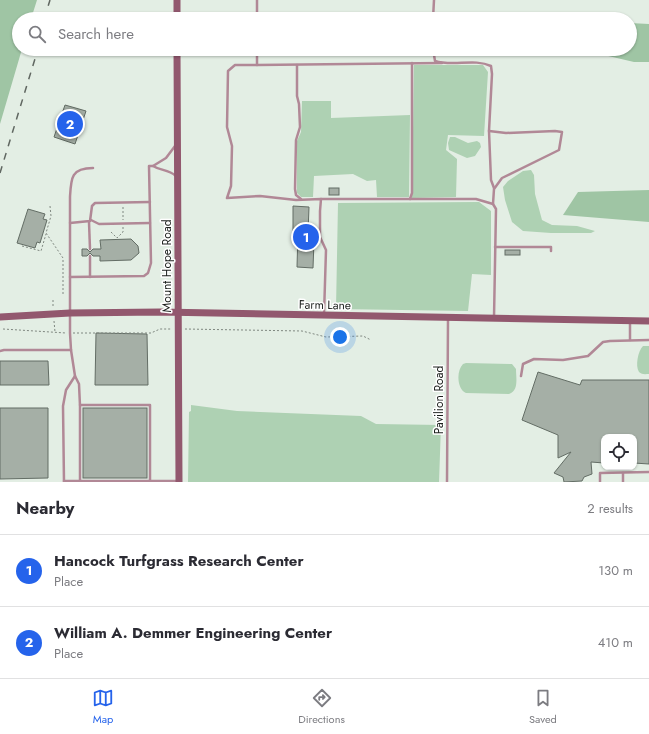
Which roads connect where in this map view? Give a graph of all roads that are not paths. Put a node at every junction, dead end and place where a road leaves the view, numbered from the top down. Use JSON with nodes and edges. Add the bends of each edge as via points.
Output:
{"nodes":[{"id":1,"x":177,"y":0,"type":"edge"},
{"id":2,"x":257,"y":0,"type":"edge"},
{"id":3,"x":434,"y":0,"type":"edge"},
{"id":4,"x":177,"y":12,"type":"edge"},
{"id":5,"x":257,"y":12,"type":"edge"},
{"id":6,"x":433,"y":12,"type":"edge"},
{"id":7,"x":177,"y":56,"type":"edge"},
{"id":8,"x":257,"y":56,"type":"edge"},
{"id":9,"x":434,"y":56,"type":"edge"},
{"id":10,"x":412,"y":63,"type":"junction"},
{"id":11,"x":442,"y":63,"type":"junction"},
{"id":12,"x":257,"y":65,"type":"junction"},
{"id":13,"x":297,"y":65,"type":"junction"},
{"id":14,"x":489,"y":131,"type":"junction"},
{"id":15,"x":178,"y":140,"type":"junction"},
{"id":16,"x":153,"y":166,"type":"junction"},
{"id":17,"x":93,"y":168,"type":"dead end"},
{"id":18,"x":178,"y":178,"type":"junction"},
{"id":19,"x":494,"y":189,"type":"junction"},
{"id":20,"x":321,"y":199,"type":"junction"},
{"id":21,"x":410,"y":199,"type":"junction"},
{"id":22,"x":301,"y":200,"type":"junction"},
{"id":23,"x":150,"y":202,"type":"junction"},
{"id":24,"x":493,"y":204,"type":"junction"},
{"id":25,"x":90,"y":221,"type":"junction"},
{"id":26,"x":70,"y":223,"type":"junction"},
{"id":27,"x":150,"y":223,"type":"junction"},
{"id":28,"x":495,"y":247,"type":"junction"},
{"id":29,"x":90,"y":249,"type":"dead end"},
{"id":30,"x":551,"y":251,"type":"dead end"},
{"id":31,"x":90,"y":256,"type":"dead end"},
{"id":32,"x":70,"y":277,"type":"junction"},
{"id":33,"x":90,"y":277,"type":"junction"},
{"id":34,"x":178,"y":312,"type":"junction"},
{"id":35,"x":70,"y":313,"type":"junction"},
{"id":36,"x":324,"y":316,"type":"junction"},
{"id":37,"x":0,"y":317,"type":"edge"},
{"id":38,"x":448,"y":318,"type":"junction"},
{"id":39,"x":494,"y":319,"type":"junction"},
{"id":40,"x":630,"y":321,"type":"junction"},
{"id":41,"x":649,"y":321,"type":"edge"},
{"id":42,"x":630,"y":340,"type":"junction"},
{"id":43,"x":649,"y":340,"type":"edge"},
{"id":44,"x":71,"y":350,"type":"junction"},
{"id":45,"x":0,"y":351,"type":"edge"},
{"id":46,"x":75,"y":376,"type":"junction"},
{"id":47,"x":521,"y":376,"type":"dead end"},
{"id":48,"x":80,"y":405,"type":"junction"},
{"id":49,"x":649,"y":472,"type":"edge"},
{"id":50,"x":623,"y":473,"type":"junction"},
{"id":51,"x":180,"y":481,"type":"edge"},
{"id":52,"x":64,"y":482,"type":"edge"},
{"id":53,"x":80,"y":482,"type":"edge"},
{"id":54,"x":150,"y":482,"type":"edge"},
{"id":55,"x":447,"y":482,"type":"edge"},
{"id":56,"x":600,"y":482,"type":"edge"},
{"id":57,"x":623,"y":482,"type":"edge"}],
"edges":[{"from":1,"to":4,"type":"street"},
{"from":2,"to":5,"type":"lane"},
{"from":3,"to":6,"type":"lane"},
{"from":7,"to":15,"type":"street","name":"Mount Hope Road"},
{"from":8,"to":12,"type":"lane"},
{"from":9,"to":11,"type":"lane","via":[[435,61]]},
{"from":10,"to":11,"type":"lane"},
{"from":10,"to":13,"type":"lane"},
{"from":10,"to":21,"type":"lane"},
{"from":11,"to":14,"type":"lane","via":[[484,63],[491,66]]},
{"from":12,"to":13,"type":"lane"},
{"from":12,"to":22,"type":"lane","via":[[234,65],[228,71],[227,127],[232,146],[231,186],[227,198],[260,196]]},
{"from":13,"to":22,"type":"lane","via":[[300,127],[296,140],[295,189]]},
{"from":14,"to":19,"type":"lane","via":[[491,180]]},
{"from":14,"to":19,"type":"lane","via":[[562,132],[560,150],[502,178]]},
{"from":15,"to":16,"type":"lane","via":[[166,158]]},
{"from":15,"to":18,"type":"street","name":"Mount Hope Road"},
{"from":16,"to":18,"type":"lane","via":[[167,170]]},
{"from":16,"to":23,"type":"lane","via":[[149,166]]},
{"from":17,"to":26,"type":"lane","via":[[78,171],[72,180]]},
{"from":18,"to":34,"type":"street","name":"Mount Hope Road"},
{"from":19,"to":24,"type":"lane"},
{"from":20,"to":21,"type":"lane"},
{"from":20,"to":22,"type":"lane"},
{"from":20,"to":36,"type":"lane","via":[[320,237],[326,250]]},
{"from":21,"to":24,"type":"lane","via":[[476,199]]},
{"from":23,"to":25,"type":"lane","via":[[95,203],[92,206]]},
{"from":23,"to":27,"type":"lane"},
{"from":24,"to":28,"type":"lane","via":[[496,209]]},
{"from":25,"to":26,"type":"lane"},
{"from":25,"to":27,"type":"lane","via":[[99,224]]},
{"from":25,"to":29,"type":"lane"},
{"from":26,"to":32,"type":"lane"},
{"from":27,"to":33,"type":"lane","via":[[151,263],[148,273],[144,276]]},
{"from":28,"to":30,"type":"lane","via":[[551,247]]},
{"from":28,"to":39,"type":"lane"},
{"from":31,"to":33,"type":"lane"},
{"from":32,"to":33,"type":"lane"},
{"from":32,"to":35,"type":"lane"},
{"from":34,"to":35,"type":"street","name":"Farm Lane"},
{"from":34,"to":36,"type":"street","name":"Farm Lane"},
{"from":34,"to":51,"type":"street","name":"Mount Hope Road"},
{"from":35,"to":37,"type":"street","name":"Farm Lane"},
{"from":35,"to":44,"type":"lane"},
{"from":36,"to":38,"type":"street","name":"Farm Lane"},
{"from":38,"to":39,"type":"street","name":"Farm Lane"},
{"from":38,"to":55,"type":"lane","name":"Pavilion Road"},
{"from":39,"to":40,"type":"street","name":"Farm Lane"},
{"from":40,"to":41,"type":"street","name":"Farm Lane"},
{"from":40,"to":42,"type":"lane"},
{"from":42,"to":43,"type":"lane"},
{"from":42,"to":47,"type":"lane","via":[[603,342],[588,356],[563,360],[534,359],[523,364]]},
{"from":44,"to":45,"type":"lane"},
{"from":44,"to":46,"type":"lane"},
{"from":46,"to":48,"type":"lane","via":[[79,384]]},
{"from":46,"to":52,"type":"lane","via":[[66,390],[63,406]]},
{"from":48,"to":53,"type":"lane"},
{"from":48,"to":54,"type":"lane","via":[[150,404]]},
{"from":49,"to":50,"type":"lane"},
{"from":50,"to":56,"type":"lane","via":[[600,473]]},
{"from":50,"to":57,"type":"lane"},
{"from":51,"to":54,"type":"lane"},
{"from":52,"to":53,"type":"lane"},
{"from":53,"to":54,"type":"lane"}]}
